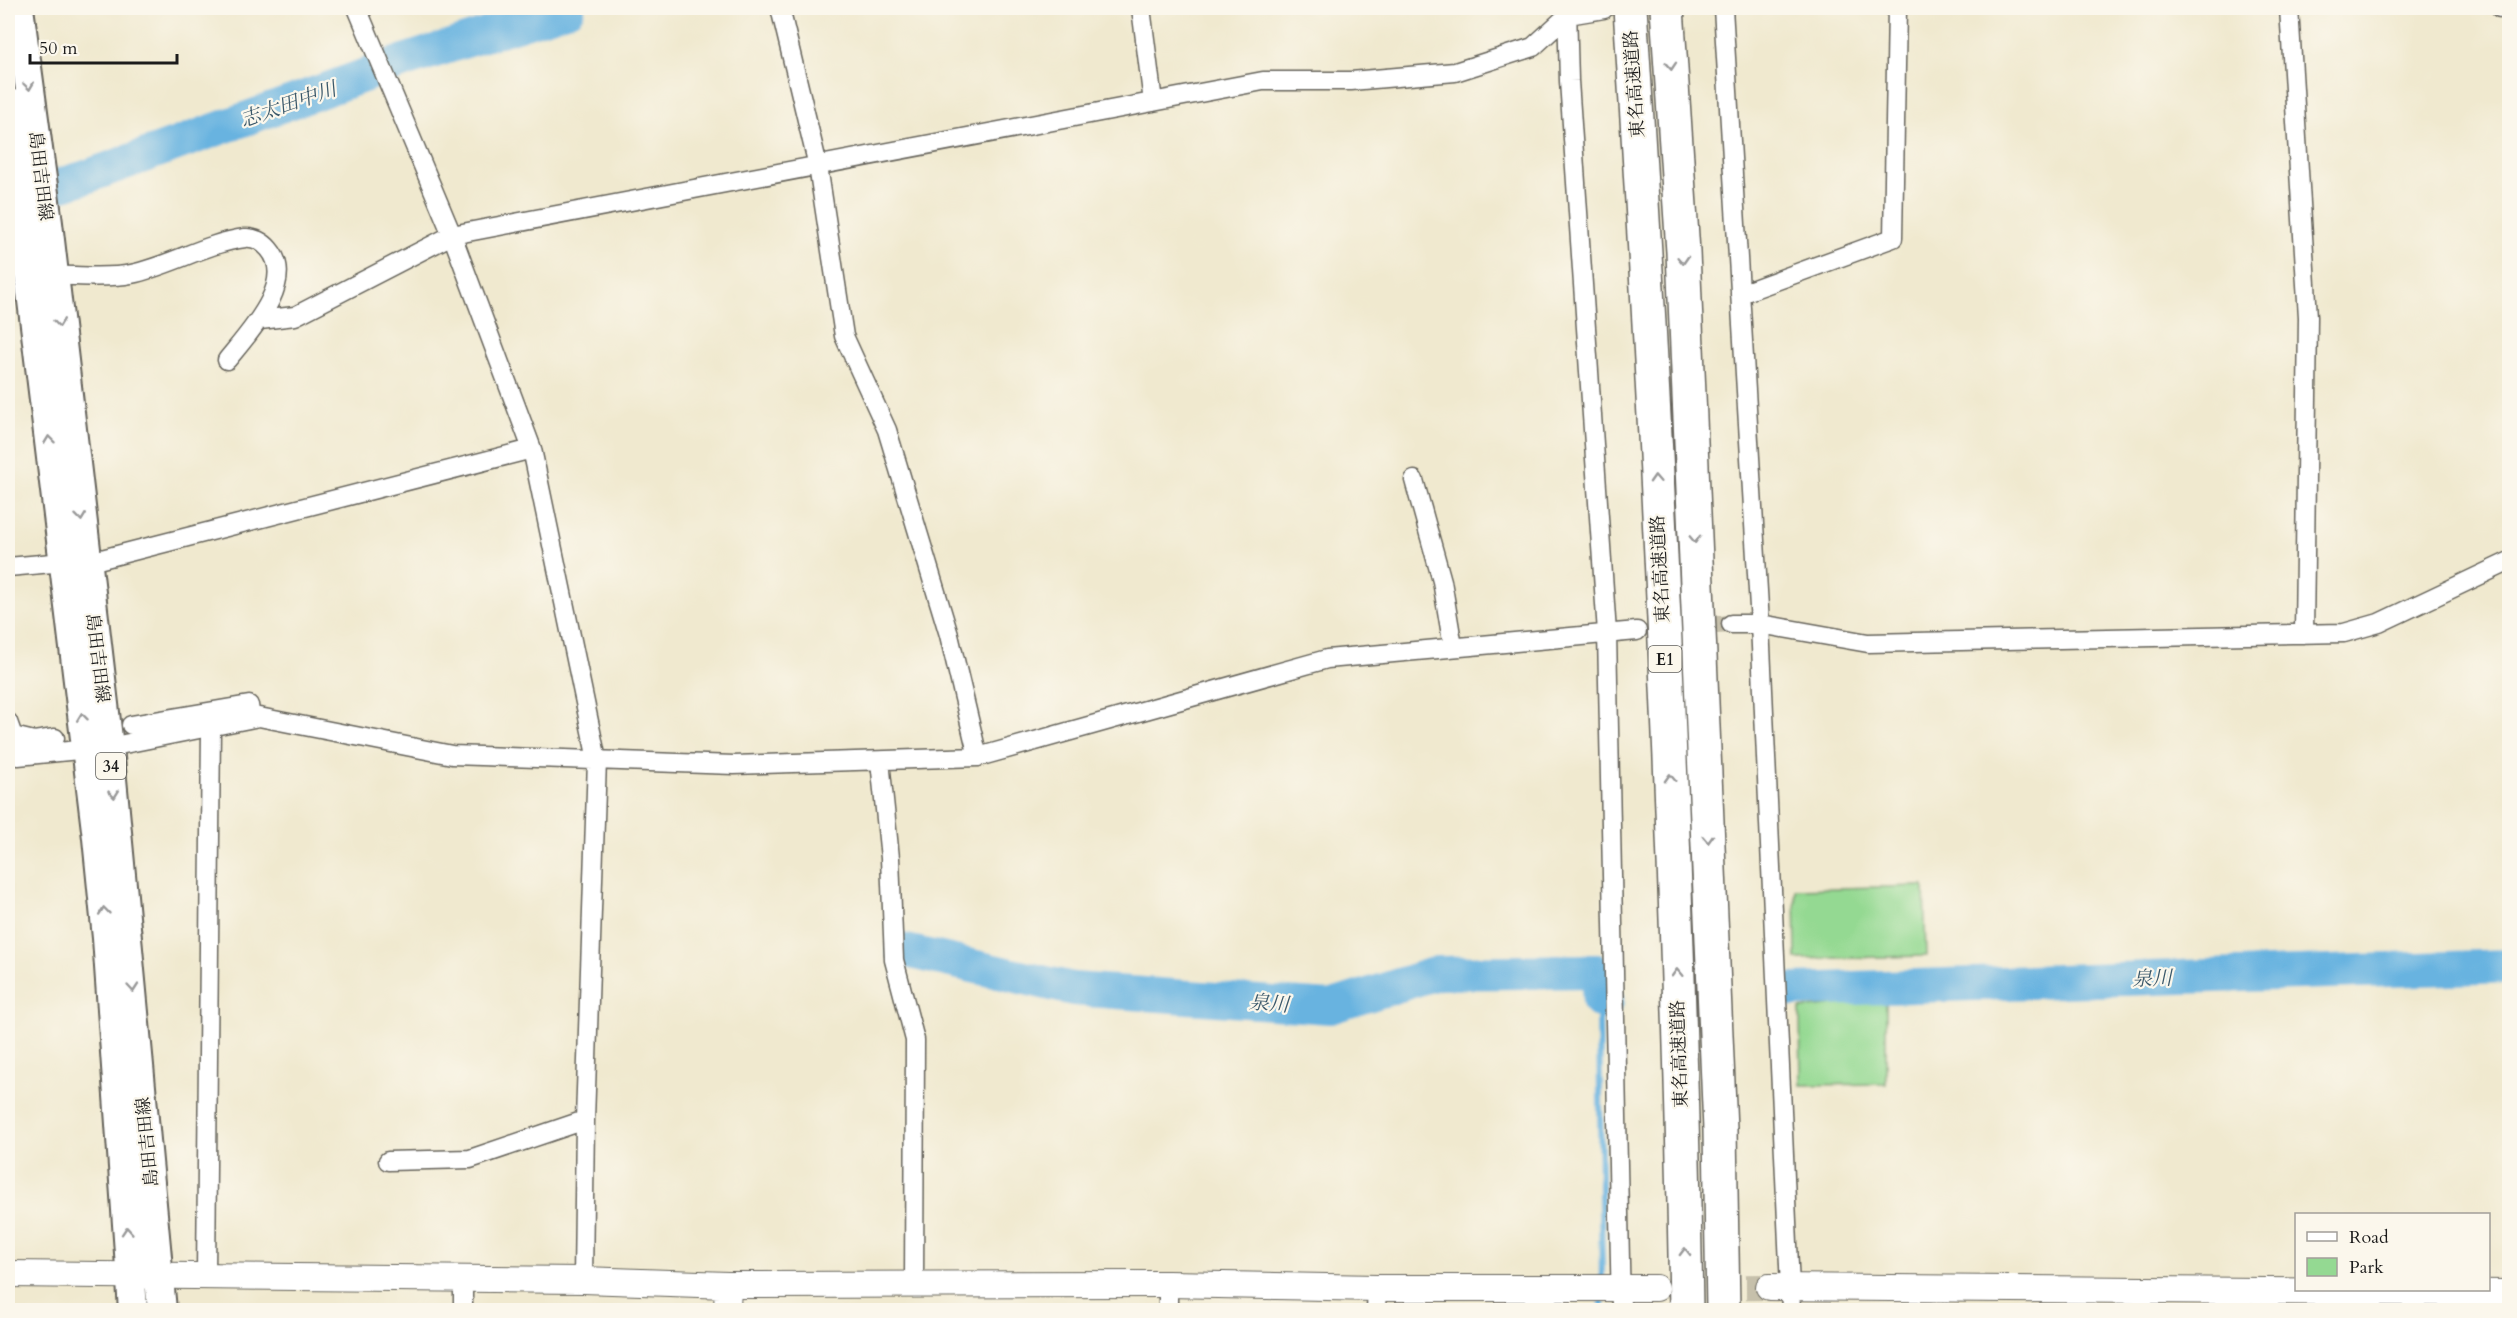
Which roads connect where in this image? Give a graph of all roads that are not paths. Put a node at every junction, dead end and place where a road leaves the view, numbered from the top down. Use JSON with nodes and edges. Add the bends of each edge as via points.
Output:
{"nodes":[{"id":1,"x":19,"y":8,"type":"edge"},
{"id":2,"x":357,"y":8,"type":"edge"},
{"id":3,"x":780,"y":8,"type":"edge"},
{"id":4,"x":1141,"y":8,"type":"edge"},
{"id":5,"x":1617,"y":8,"type":"edge"},
{"id":6,"x":1667,"y":8,"type":"edge"},
{"id":7,"x":1723,"y":8,"type":"edge"},
{"id":8,"x":1897,"y":8,"type":"edge"},
{"id":9,"x":2289,"y":8,"type":"edge"},
{"id":10,"x":2500,"y":8,"type":"edge"},
{"id":11,"x":2510,"y":8,"type":"edge"},
{"id":12,"x":1567,"y":11,"type":"edge"},
{"id":13,"x":8,"y":102,"type":"edge"},
{"id":14,"x":1153,"y":102,"type":"junction"},
{"id":15,"x":27,"y":163,"type":"junction"},
{"id":16,"x":818,"y":166,"type":"junction"},
{"id":17,"x":35,"y":227,"type":"junction"},
{"id":18,"x":452,"y":235,"type":"junction"},
{"id":19,"x":53,"y":276,"type":"junction"},
{"id":20,"x":1740,"y":294,"type":"junction"},
{"id":21,"x":260,"y":320,"type":"junction"},
{"id":22,"x":227,"y":360,"type":"dead end"},
{"id":23,"x":532,"y":449,"type":"junction"},
{"id":24,"x":1414,"y":480,"type":"dead end"},
{"id":25,"x":2510,"y":561,"type":"edge"},
{"id":26,"x":75,"y":562,"type":"junction"},
{"id":27,"x":8,"y":567,"type":"edge"},
{"id":28,"x":1731,"y":624,"type":"tunnel mouth"},
{"id":29,"x":1760,"y":624,"type":"junction"},
{"id":30,"x":1637,"y":631,"type":"tunnel mouth"},
{"id":31,"x":1607,"y":633,"type":"junction"},
{"id":32,"x":2304,"y":634,"type":"junction"},
{"id":33,"x":1453,"y":648,"type":"junction"},
{"id":34,"x":251,"y":718,"type":"junction"},
{"id":35,"x":8,"y":722,"type":"edge"},
{"id":36,"x":131,"y":725,"type":"dead end"},
{"id":37,"x":211,"y":726,"type":"junction"},
{"id":38,"x":55,"y":738,"type":"dead end"},
{"id":39,"x":8,"y":748,"type":"edge"},
{"id":40,"x":98,"y":749,"type":"junction"},
{"id":41,"x":978,"y":758,"type":"junction"},
{"id":42,"x":597,"y":759,"type":"junction"},
{"id":43,"x":880,"y":760,"type":"junction"},
{"id":44,"x":585,"y":1120,"type":"junction"},
{"id":45,"x":388,"y":1161,"type":"dead end"},
{"id":46,"x":8,"y":1274,"type":"edge"},
{"id":47,"x":130,"y":1275,"type":"junction"},
{"id":48,"x":160,"y":1275,"type":"junction"},
{"id":49,"x":206,"y":1276,"type":"junction"},
{"id":50,"x":463,"y":1279,"type":"junction"},
{"id":51,"x":583,"y":1280,"type":"junction"},
{"id":52,"x":1168,"y":1284,"type":"junction"},
{"id":53,"x":728,"y":1285,"type":"junction"},
{"id":54,"x":914,"y":1286,"type":"junction"},
{"id":55,"x":1656,"y":1288,"type":"tunnel mouth"},
{"id":56,"x":2510,"y":1293,"type":"edge"},
{"id":57,"x":1612,"y":1294,"type":"edge"},
{"id":58,"x":1783,"y":1294,"type":"edge"},
{"id":59,"x":1377,"y":1299,"type":"edge"},
{"id":60,"x":2252,"y":1300,"type":"edge"},
{"id":61,"x":133,"y":1311,"type":"edge"},
{"id":62,"x":162,"y":1311,"type":"edge"},
{"id":63,"x":463,"y":1311,"type":"edge"},
{"id":64,"x":727,"y":1311,"type":"edge"},
{"id":65,"x":1168,"y":1311,"type":"edge"},
{"id":66,"x":1686,"y":1311,"type":"edge"},
{"id":67,"x":1723,"y":1311,"type":"edge"}],
"edges":[{"from":1,"to":15,"type":"main road","name":"島田吉田線","number":"34","one_way":true},
{"from":2,"to":18,"type":"street"},
{"from":3,"to":16,"type":"street"},
{"from":4,"to":14,"type":"street"},
{"from":5,"to":12,"type":"street"},
{"from":66,"to":5,"type":"highway","name":"東名高速道路","number":"E1","one_way":true,"via":[[1667,710]]},
{"from":6,"to":67,"type":"highway","name":"東名高速道路","number":"E1","one_way":true,"via":[[1683,252],[1720,1130]]},
{"from":7,"to":20,"type":"street"},
{"from":8,"to":20,"type":"street","via":[[1893,238]]},
{"from":9,"to":32,"type":"street","via":[[2308,317]]},
{"from":10,"to":11,"type":"street"},
{"from":12,"to":14,"type":"street","via":[[1533,47],[1455,72],[1351,81],[1263,81]]},
{"from":12,"to":31,"type":"street"},
{"from":13,"to":15,"type":"main road","name":"島田吉田線","number":"34"},
{"from":14,"to":16,"type":"street"},
{"from":15,"to":17,"type":"main road","name":"島田吉田線","number":"34"},
{"from":16,"to":18,"type":"street"},
{"from":16,"to":41,"type":"street","via":[[844,336],[887,430],[949,635]]},
{"from":17,"to":19,"type":"main road","name":"島田吉田線","number":"34"},
{"from":26,"to":17,"type":"main road","name":"島田吉田線","number":"34","one_way":true},
{"from":18,"to":21,"type":"street","via":[[295,316]]},
{"from":18,"to":23,"type":"street"},
{"from":19,"to":21,"type":"street","via":[[130,274],[247,238],[263,242],[273,254],[276,273],[271,299]]},
{"from":19,"to":26,"type":"main road","name":"島田吉田線","number":"34","one_way":true},
{"from":20,"to":29,"type":"street"},
{"from":21,"to":22,"type":"street"},
{"from":23,"to":26,"type":"street"},
{"from":23,"to":42,"type":"street"},
{"from":24,"to":33,"type":"street","via":[[1442,581]]},
{"from":25,"to":32,"type":"street","via":[[2379,623],[2344,633]]},
{"from":26,"to":27,"type":"street"},
{"from":26,"to":40,"type":"main road","name":"島田吉田線","number":"34"},
{"from":28,"to":29,"type":"street"},
{"from":29,"to":32,"type":"street","via":[[1868,643]]},
{"from":29,"to":58,"type":"street"},
{"from":30,"to":31,"type":"street"},
{"from":31,"to":33,"type":"street"},
{"from":31,"to":57,"type":"street"},
{"from":33,"to":41,"type":"street","via":[[1327,659]]},
{"from":34,"to":36,"type":"street","via":[[249,705]]},
{"from":34,"to":37,"type":"street"},
{"from":34,"to":42,"type":"street","via":[[452,754]]},
{"from":35,"to":38,"type":"street","via":[[13,736],[34,741]]},
{"from":37,"to":40,"type":"street"},
{"from":37,"to":49,"type":"street"},
{"from":39,"to":40,"type":"street","via":[[18,756]]},
{"from":47,"to":40,"type":"main road","name":"島田吉田線","number":"34","one_way":true,"via":[[106,938]]},
{"from":40,"to":48,"type":"main road","name":"島田吉田線","number":"34","one_way":true},
{"from":41,"to":43,"type":"street"},
{"from":42,"to":43,"type":"street","via":[[734,765]]},
{"from":42,"to":44,"type":"street"},
{"from":43,"to":54,"type":"street","via":[[890,858],[894,960],[915,1040]]},
{"from":44,"to":45,"type":"street","via":[[470,1159]]},
{"from":44,"to":51,"type":"street"},
{"from":46,"to":47,"type":"street"},
{"from":47,"to":48,"type":"street"},
{"from":47,"to":61,"type":"main road","name":"島田吉田線","number":"34"},
{"from":48,"to":49,"type":"street"},
{"from":48,"to":62,"type":"main road","name":"島田吉田線","number":"34"},
{"from":49,"to":50,"type":"street"},
{"from":50,"to":51,"type":"street"},
{"from":50,"to":63,"type":"street"},
{"from":51,"to":53,"type":"street"},
{"from":52,"to":54,"type":"street"},
{"from":52,"to":59,"type":"street"},
{"from":52,"to":65,"type":"street"},
{"from":53,"to":54,"type":"street"},
{"from":53,"to":64,"type":"street"},
{"from":55,"to":57,"type":"street"},
{"from":56,"to":60,"type":"street"},
{"from":57,"to":59,"type":"street"},
{"from":58,"to":60,"type":"street"}]}
